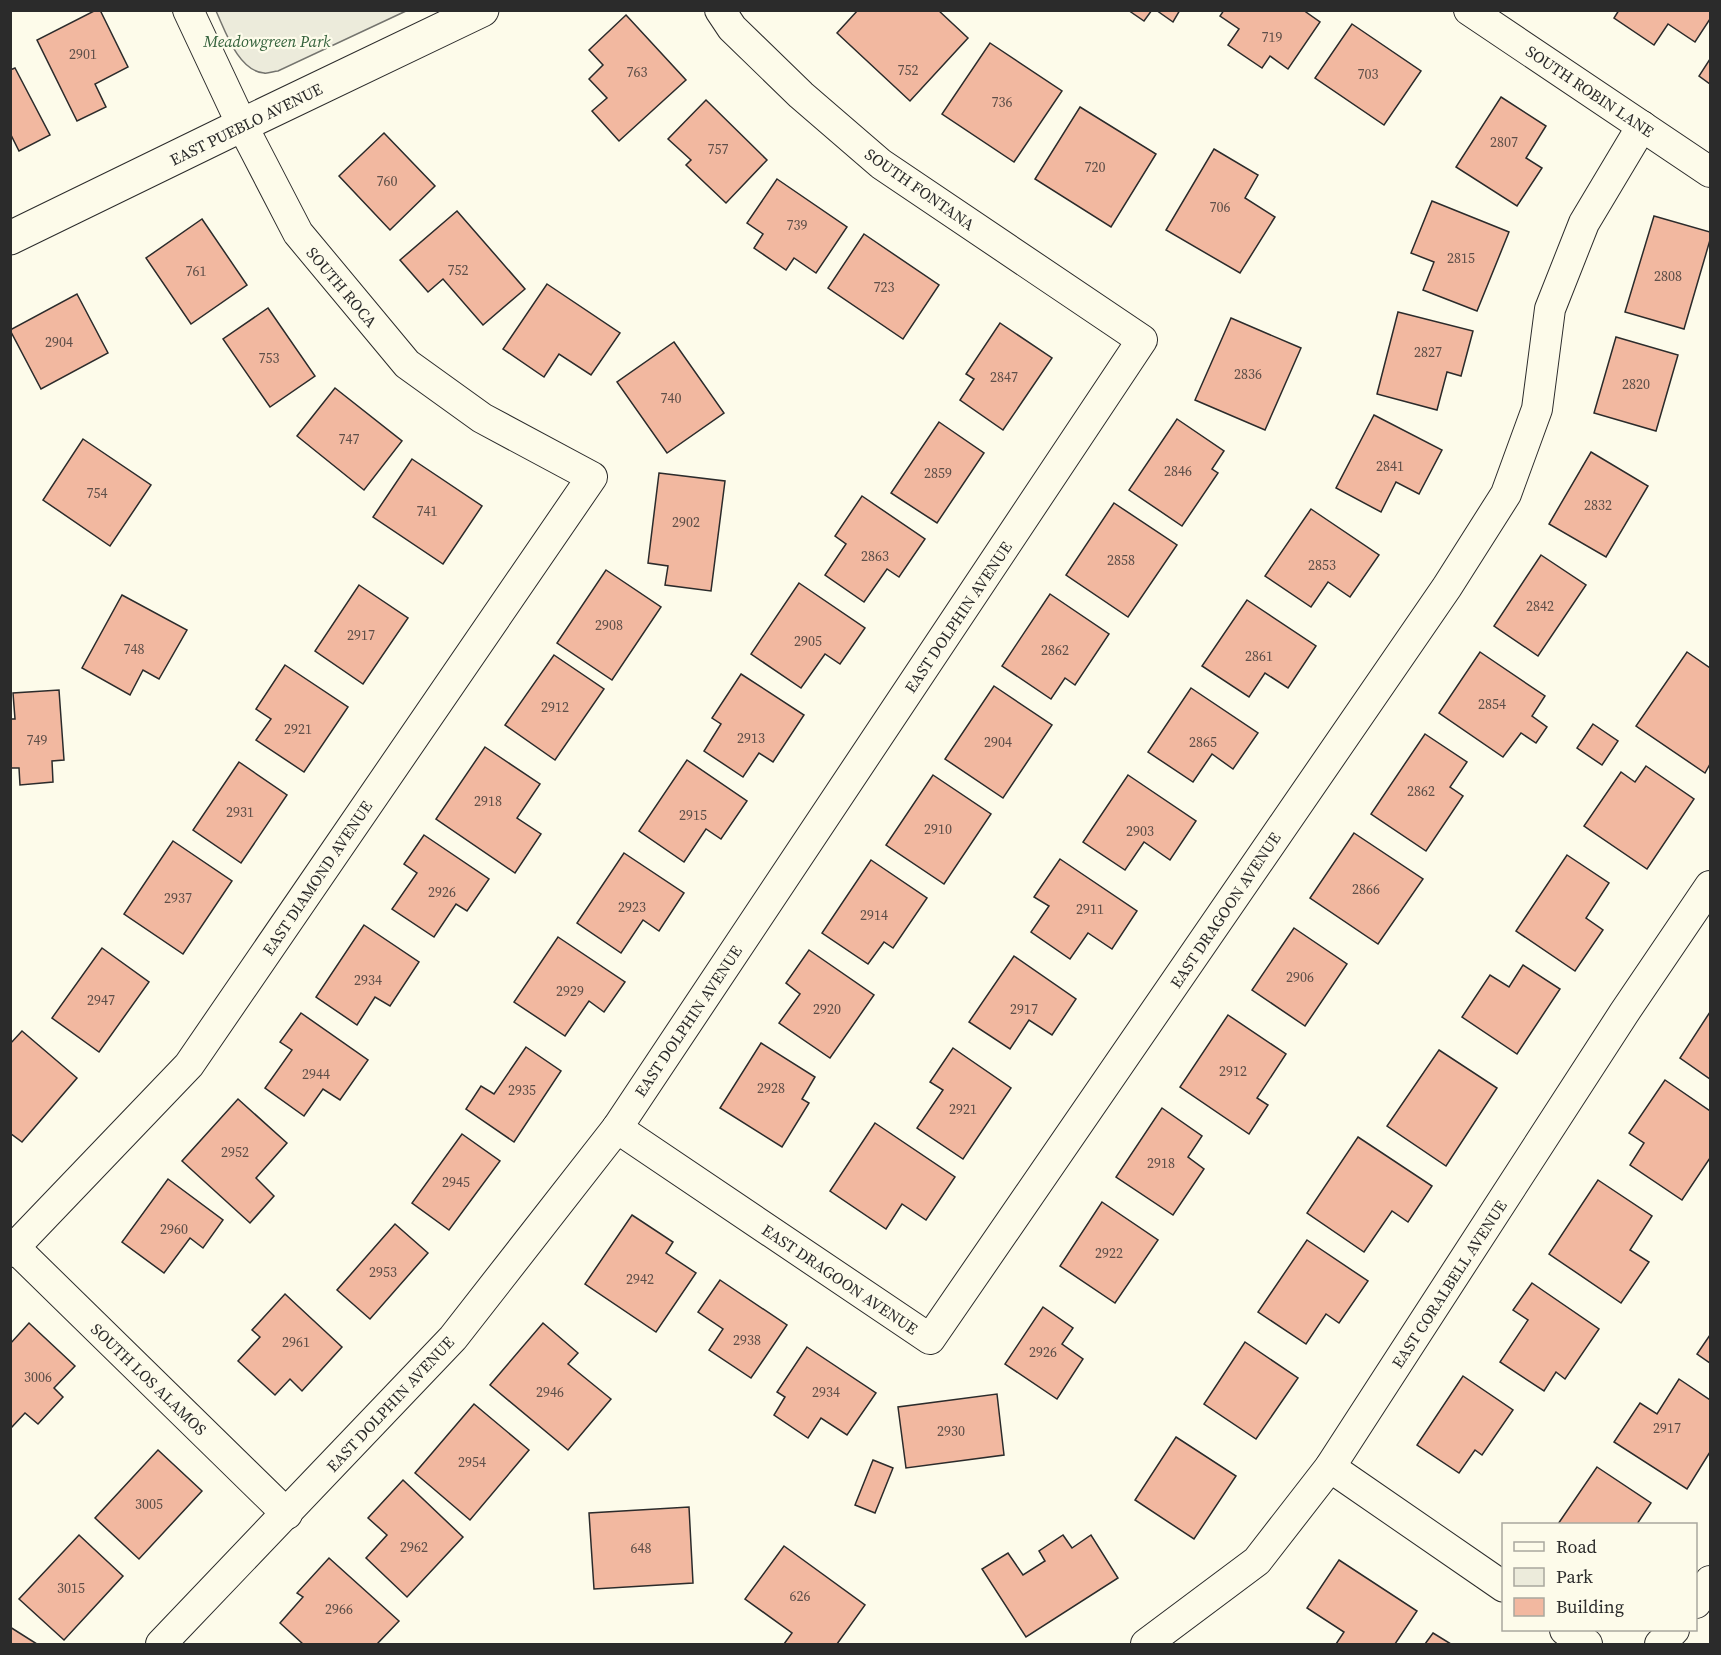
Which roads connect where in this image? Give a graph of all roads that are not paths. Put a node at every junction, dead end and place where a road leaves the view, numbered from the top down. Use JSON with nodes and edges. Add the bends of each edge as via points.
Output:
{"nodes":[{"id":1,"x":188,"y":10,"type":"edge"},
{"id":2,"x":482,"y":10,"type":"edge"},
{"id":3,"x":720,"y":10,"type":"edge"},
{"id":4,"x":1469,"y":10,"type":"edge"},
{"id":5,"x":242,"y":125,"type":"junction"},
{"id":6,"x":1642,"y":126,"type":"junction"},
{"id":7,"x":1710,"y":172,"type":"edge"},
{"id":8,"x":10,"y":238,"type":"edge"},
{"id":9,"x":1142,"y":340,"type":"joint"},
{"id":10,"x":592,"y":477,"type":"joint"},
{"id":11,"x":1710,"y":886,"type":"edge"},
{"id":12,"x":617,"y":1128,"type":"junction"},
{"id":13,"x":12,"y":1248,"type":"edge"},
{"id":14,"x":1330,"y":1467,"type":"junction"},
{"id":15,"x":287,"y":1514,"type":"junction"},
{"id":16,"x":1710,"y":1581,"type":"edge"},
{"id":17,"x":1502,"y":1586,"type":"edge"},
{"id":18,"x":1697,"y":1600,"type":"edge"},
{"id":19,"x":1568,"y":1631,"type":"edge"},
{"id":20,"x":1672,"y":1631,"type":"edge"},
{"id":21,"x":161,"y":1644,"type":"edge"},
{"id":22,"x":1146,"y":1644,"type":"edge"},
{"id":23,"x":1587,"y":1644,"type":"edge"},
{"id":24,"x":1660,"y":1644,"type":"edge"}],
"edges":[{"from":1,"to":5,"type":"street","name":"SOUTH ROCA"},
{"from":2,"to":5,"type":"street","name":"EAST PUEBLO AVENUE"},
{"from":3,"to":9,"type":"street","name":"SOUTH FONTANA","via":[[732,28],[801,95],[881,164]]},
{"from":4,"to":6,"type":"street","name":"SOUTH ROBIN LANE"},
{"from":5,"to":8,"type":"street","name":"EAST PUEBLO AVENUE"},
{"from":5,"to":10,"type":"street","name":"SOUTH ROCA","via":[[298,233],[407,364],[482,418]]},
{"from":6,"to":7,"type":"street","name":"SOUTH ROBIN LANE"},
{"from":6,"to":12,"type":"street","name":"EAST DRAGOON AVENUE","via":[[1584,223],[1550,309],[1537,409],[1506,494],[1447,587],[930,1340]]},
{"from":9,"to":12,"type":"street","name":"EAST DOLPHIN AVENUE"},
{"from":10,"to":13,"type":"street","name":"EAST DIAMOND AVENUE","via":[[189,1065]]},
{"from":11,"to":14,"type":"street","name":"EAST CORALBELL AVENUE"},
{"from":12,"to":15,"type":"street","name":"EAST DOLPHIN AVENUE","via":[[453,1338]]},
{"from":13,"to":15,"type":"street","name":"SOUTH LOS ALAMOS"},
{"from":14,"to":17,"type":"street"},
{"from":14,"to":22,"type":"street","name":"EAST CORALBELL AVENUE","via":[[1257,1562]]},
{"from":15,"to":21,"type":"street","name":"EAST DOLPHIN AVENUE"},
{"from":16,"to":18,"type":"street"},
{"from":19,"to":23,"type":"street"},
{"from":20,"to":24,"type":"street"}]}
